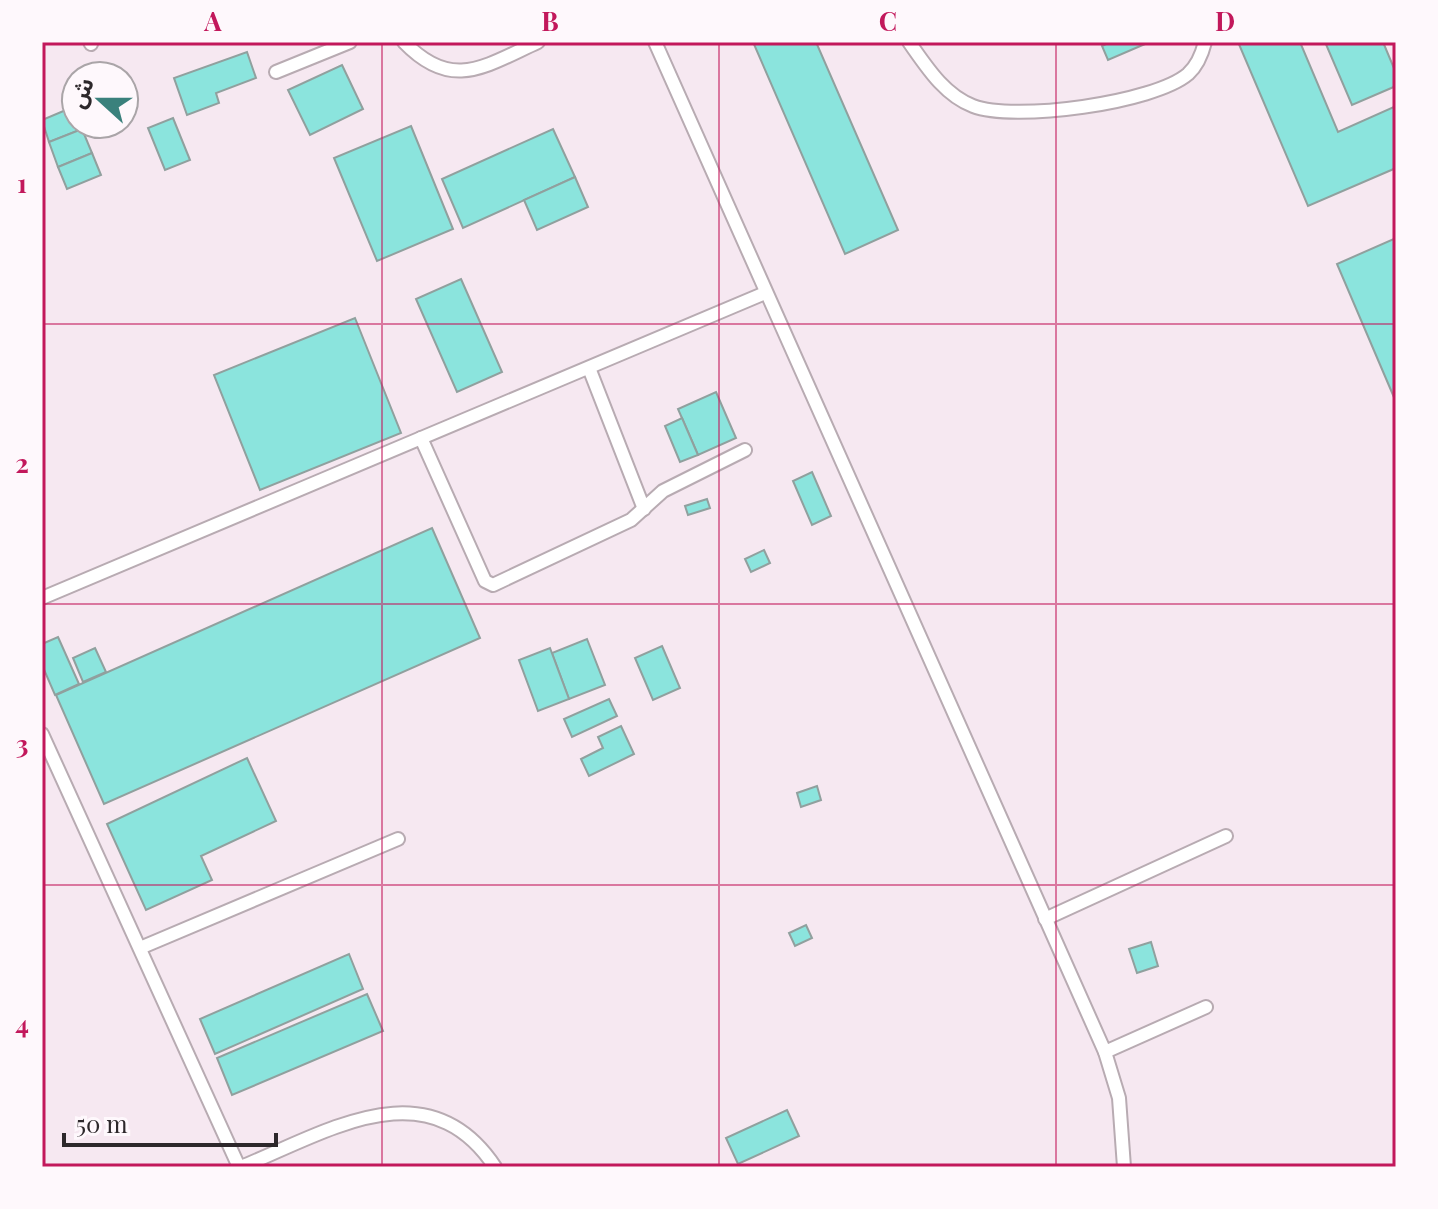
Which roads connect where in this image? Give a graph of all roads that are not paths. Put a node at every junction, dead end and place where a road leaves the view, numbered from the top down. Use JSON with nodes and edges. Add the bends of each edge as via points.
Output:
{"nodes":[{"id":1,"x":350,"y":42,"type":"edge"},
{"id":2,"x":404,"y":42,"type":"edge"},
{"id":3,"x":538,"y":42,"type":"edge"},
{"id":4,"x":655,"y":42,"type":"edge"},
{"id":5,"x":909,"y":42,"type":"edge"},
{"id":6,"x":1205,"y":42,"type":"edge"},
{"id":7,"x":276,"y":72,"type":"dead end"},
{"id":8,"x":765,"y":293,"type":"junction"},
{"id":9,"x":589,"y":368,"type":"junction"},
{"id":10,"x":421,"y":438,"type":"junction"},
{"id":11,"x":745,"y":450,"type":"dead end"},
{"id":12,"x":644,"y":509,"type":"junction"},
{"id":13,"x":42,"y":598,"type":"edge"},
{"id":14,"x":42,"y":734,"type":"edge"},
{"id":15,"x":1226,"y":836,"type":"dead end"},
{"id":16,"x":398,"y":839,"type":"dead end"},
{"id":17,"x":1045,"y":919,"type":"junction"},
{"id":18,"x":140,"y":948,"type":"junction"},
{"id":19,"x":1206,"y":1007,"type":"dead end"},
{"id":20,"x":1105,"y":1052,"type":"junction"},
{"id":21,"x":240,"y":1167,"type":"edge"},
{"id":22,"x":495,"y":1167,"type":"edge"},
{"id":23,"x":1124,"y":1167,"type":"edge"}],
"edges":[{"from":1,"to":7,"type":"lane"},
{"from":2,"to":3,"type":"lane","via":[[433,67],[464,72]]},
{"from":4,"to":8,"type":"lane"},
{"from":5,"to":6,"type":"lane","via":[[952,94],[973,106],[1022,113],[1096,104],[1169,84],[1187,74]]},
{"from":8,"to":9,"type":"lane"},
{"from":8,"to":17,"type":"lane"},
{"from":9,"to":10,"type":"lane"},
{"from":9,"to":12,"type":"lane"},
{"from":10,"to":12,"type":"lane","via":[[489,584],[631,520]]},
{"from":10,"to":13,"type":"lane"},
{"from":11,"to":12,"type":"lane","via":[[663,491]]},
{"from":14,"to":18,"type":"lane"},
{"from":15,"to":17,"type":"lane"},
{"from":16,"to":18,"type":"lane"},
{"from":17,"to":20,"type":"lane"},
{"from":18,"to":21,"type":"lane"},
{"from":19,"to":20,"type":"lane"},
{"from":20,"to":23,"type":"lane","via":[[1119,1098]]},
{"from":21,"to":22,"type":"lane","via":[[366,1115],[407,1111],[447,1121],[481,1145]]}]}
